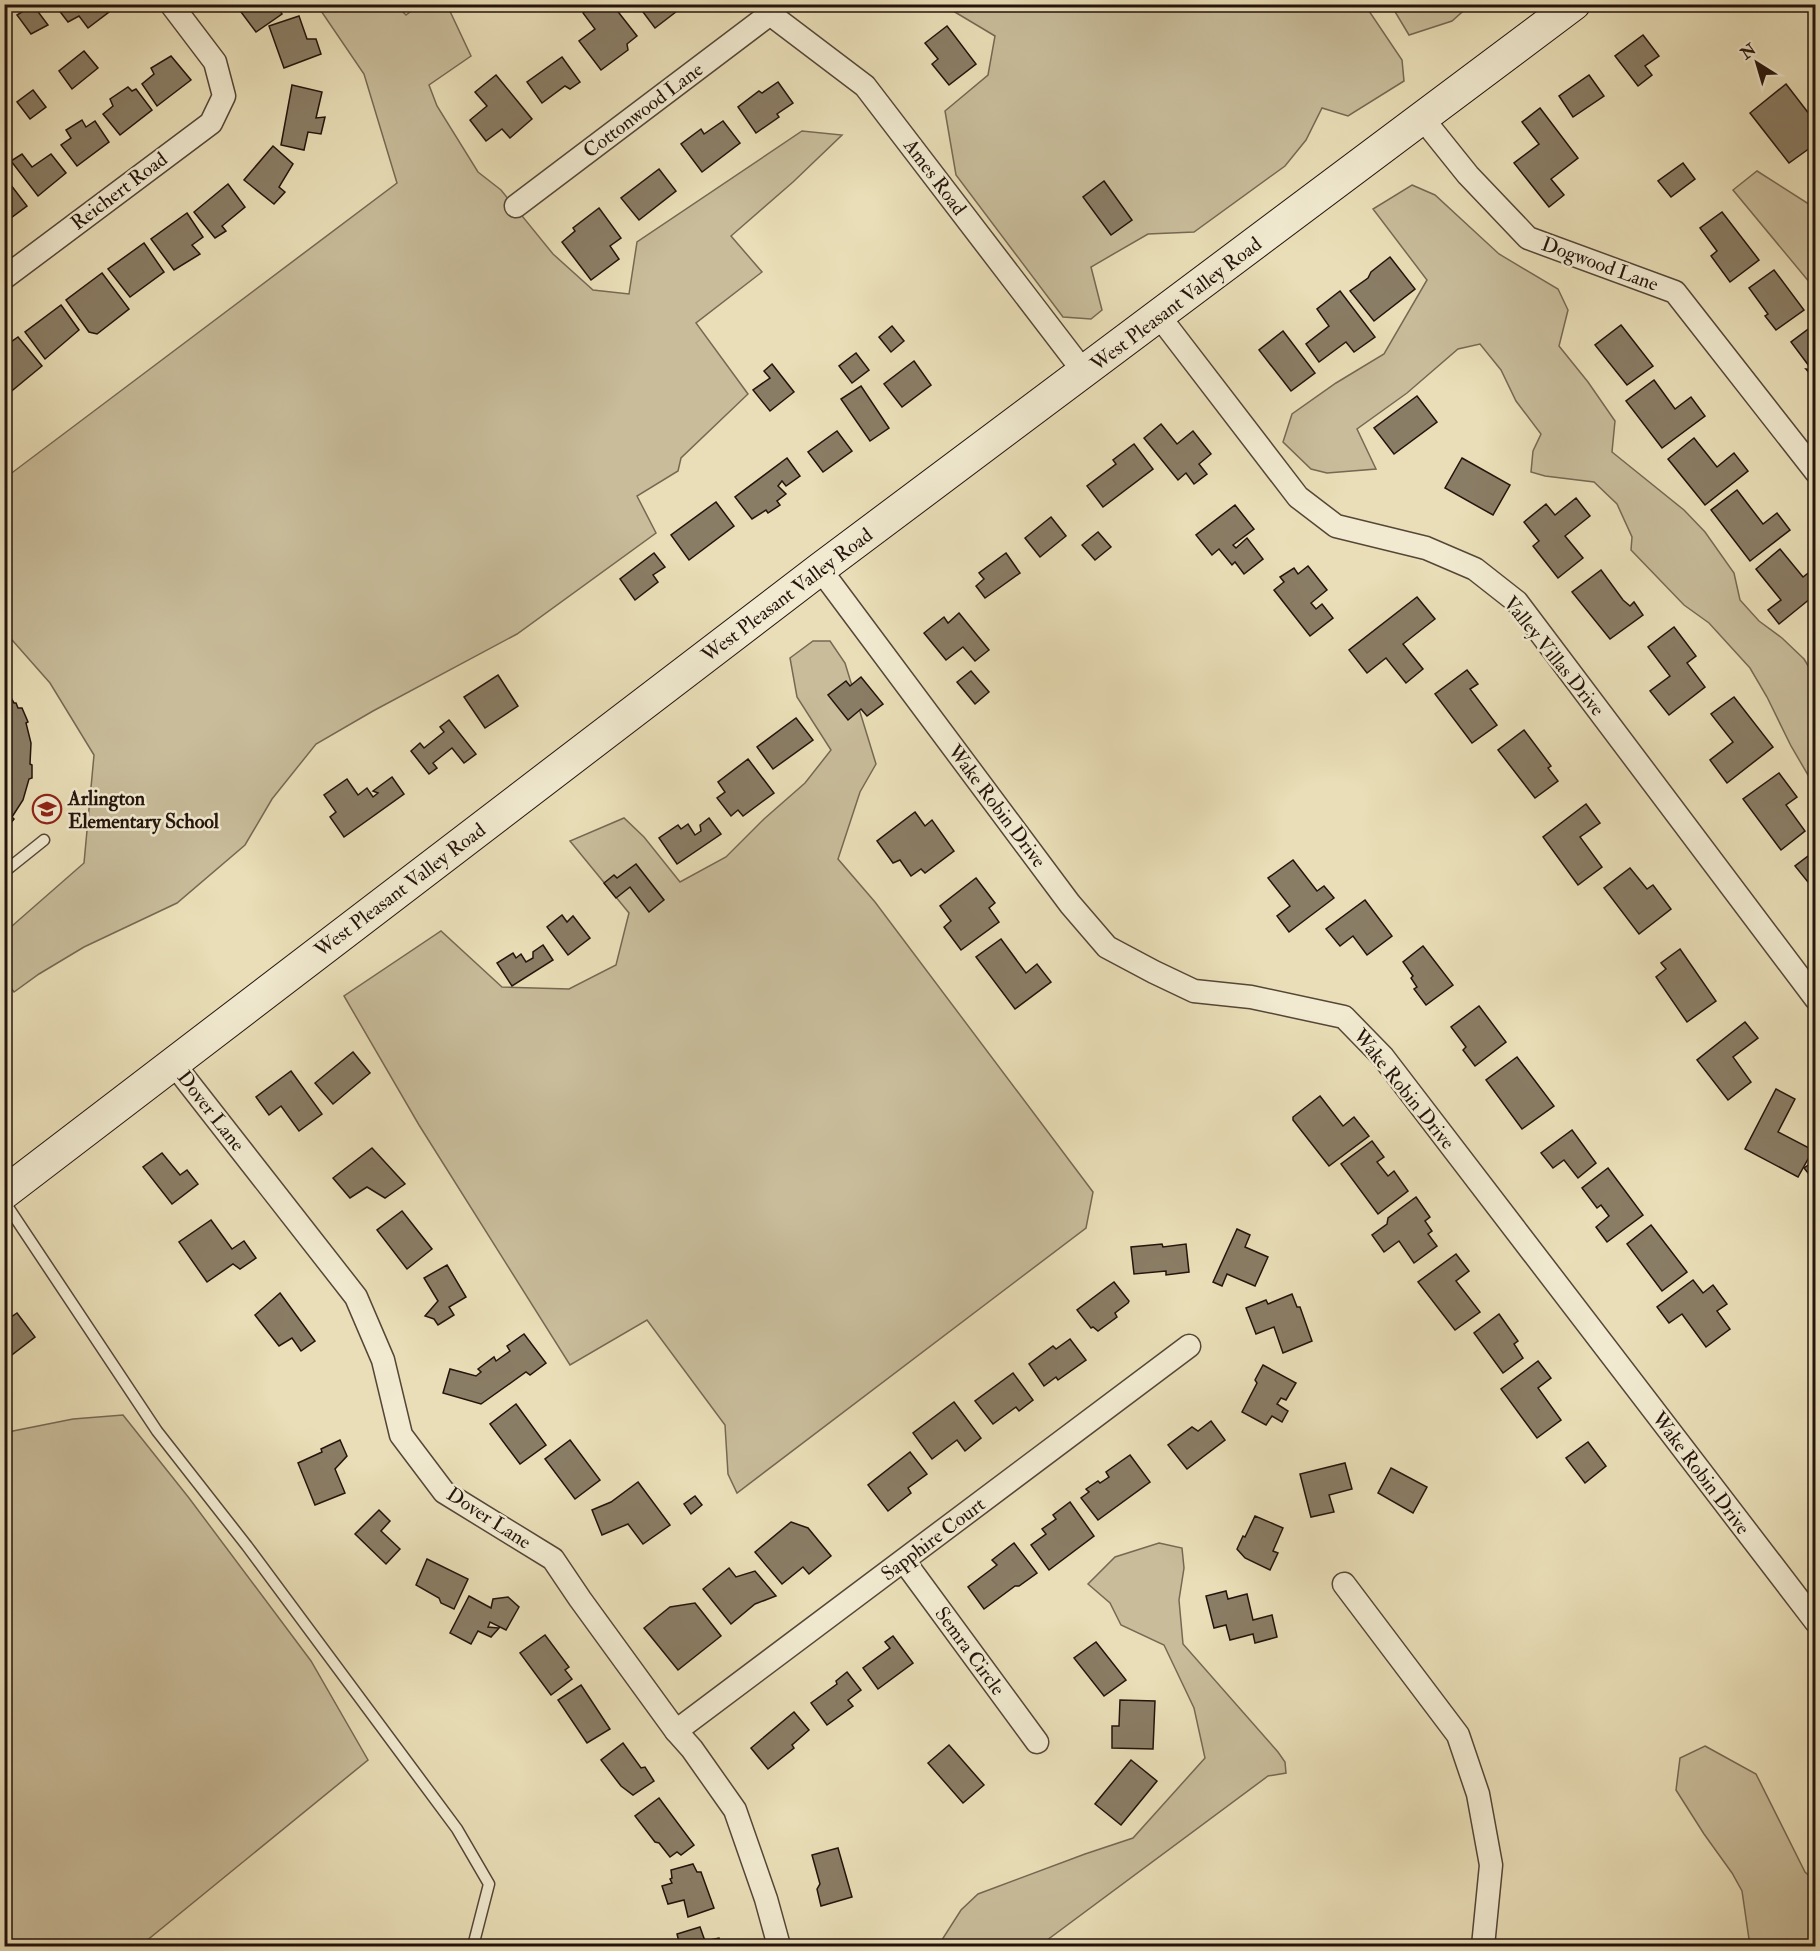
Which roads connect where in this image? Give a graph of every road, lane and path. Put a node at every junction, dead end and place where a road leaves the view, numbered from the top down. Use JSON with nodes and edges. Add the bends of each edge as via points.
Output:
{"nodes":[{"id":1,"x":171,"y":4,"type":"edge"},
{"id":2,"x":1574,"y":4,"type":"edge"},
{"id":3,"x":766,"y":10,"type":"edge"},
{"id":4,"x":1423,"y":119,"type":"junction"},
{"id":5,"x":516,"y":206,"type":"dead end"},
{"id":6,"x":4,"y":278,"type":"edge"},
{"id":7,"x":1159,"y":316,"type":"junction"},
{"id":8,"x":1084,"y":372,"type":"junction"},
{"id":9,"x":1815,"y":472,"type":"edge"},
{"id":10,"x":820,"y":569,"type":"junction"},
{"id":11,"x":44,"y":840,"type":"dead end"},
{"id":12,"x":4,"y":872,"type":"edge"},
{"id":13,"x":1815,"y":999,"type":"edge"},
{"id":14,"x":173,"y":1063,"type":"junction"},
{"id":15,"x":4,"y":1193,"type":"edge"},
{"id":16,"x":4,"y":1201,"type":"edge"},
{"id":17,"x":1190,"y":1346,"type":"dead end"},
{"id":18,"x":904,"y":1561,"type":"junction"},
{"id":19,"x":1344,"y":1584,"type":"dead end"},
{"id":20,"x":1815,"y":1622,"type":"edge"},
{"id":21,"x":676,"y":1731,"type":"junction"},
{"id":22,"x":1037,"y":1742,"type":"dead end"},
{"id":23,"x":473,"y":1947,"type":"edge"},
{"id":24,"x":779,"y":1947,"type":"edge"},
{"id":25,"x":1483,"y":1947,"type":"edge"}],
"edges":[{"from":1,"to":6,"type":"street","name":"Reichert Road","via":[[215,62],[224,96],[211,123]]},
{"from":2,"to":4,"type":"main road","name":"West Pleasant Valley Road"},
{"from":3,"to":5,"type":"street","name":"Cottonwood Lane"},
{"from":3,"to":8,"type":"street","name":"Ames Road","via":[[865,86]]},
{"from":4,"to":7,"type":"main road","name":"West Pleasant Valley Road"},
{"from":4,"to":9,"type":"street","name":"Dogwood Lane","via":[[1468,175],[1528,238],[1675,291]]},
{"from":7,"to":8,"type":"main road","name":"West Pleasant Valley Road"},
{"from":7,"to":13,"type":"street","name":"Valley Villas Drive","via":[[1298,498],[1336,526],[1426,548],[1475,569],[1517,602]]},
{"from":8,"to":10,"type":"main road","name":"West Pleasant Valley Road"},
{"from":10,"to":14,"type":"main road","name":"West Pleasant Valley Road"},
{"from":10,"to":20,"type":"street","name":"Wake Robin Drive","via":[[1070,904],[1107,946],[1194,991],[1251,997],[1344,1017],[1375,1049]]},
{"from":11,"to":12,"type":"lane"},
{"from":14,"to":15,"type":"main road","name":"West Pleasant Valley Road"},
{"from":14,"to":21,"type":"street","name":"Dover Lane","via":[[356,1297],[383,1360],[401,1435],[444,1492],[553,1559]]},
{"from":16,"to":23,"type":"lane","via":[[157,1431],[473,1854],[489,1884]]},
{"from":17,"to":18,"type":"street","name":"Sapphire Court"},
{"from":18,"to":21,"type":"street","name":"Sapphire Court"},
{"from":18,"to":22,"type":"street","name":"Semra Circle"},
{"from":19,"to":25,"type":"street","via":[[1458,1735],[1478,1794],[1491,1865]]},
{"from":21,"to":24,"type":"street","name":"Dover Lane","via":[[735,1810]]}]}
